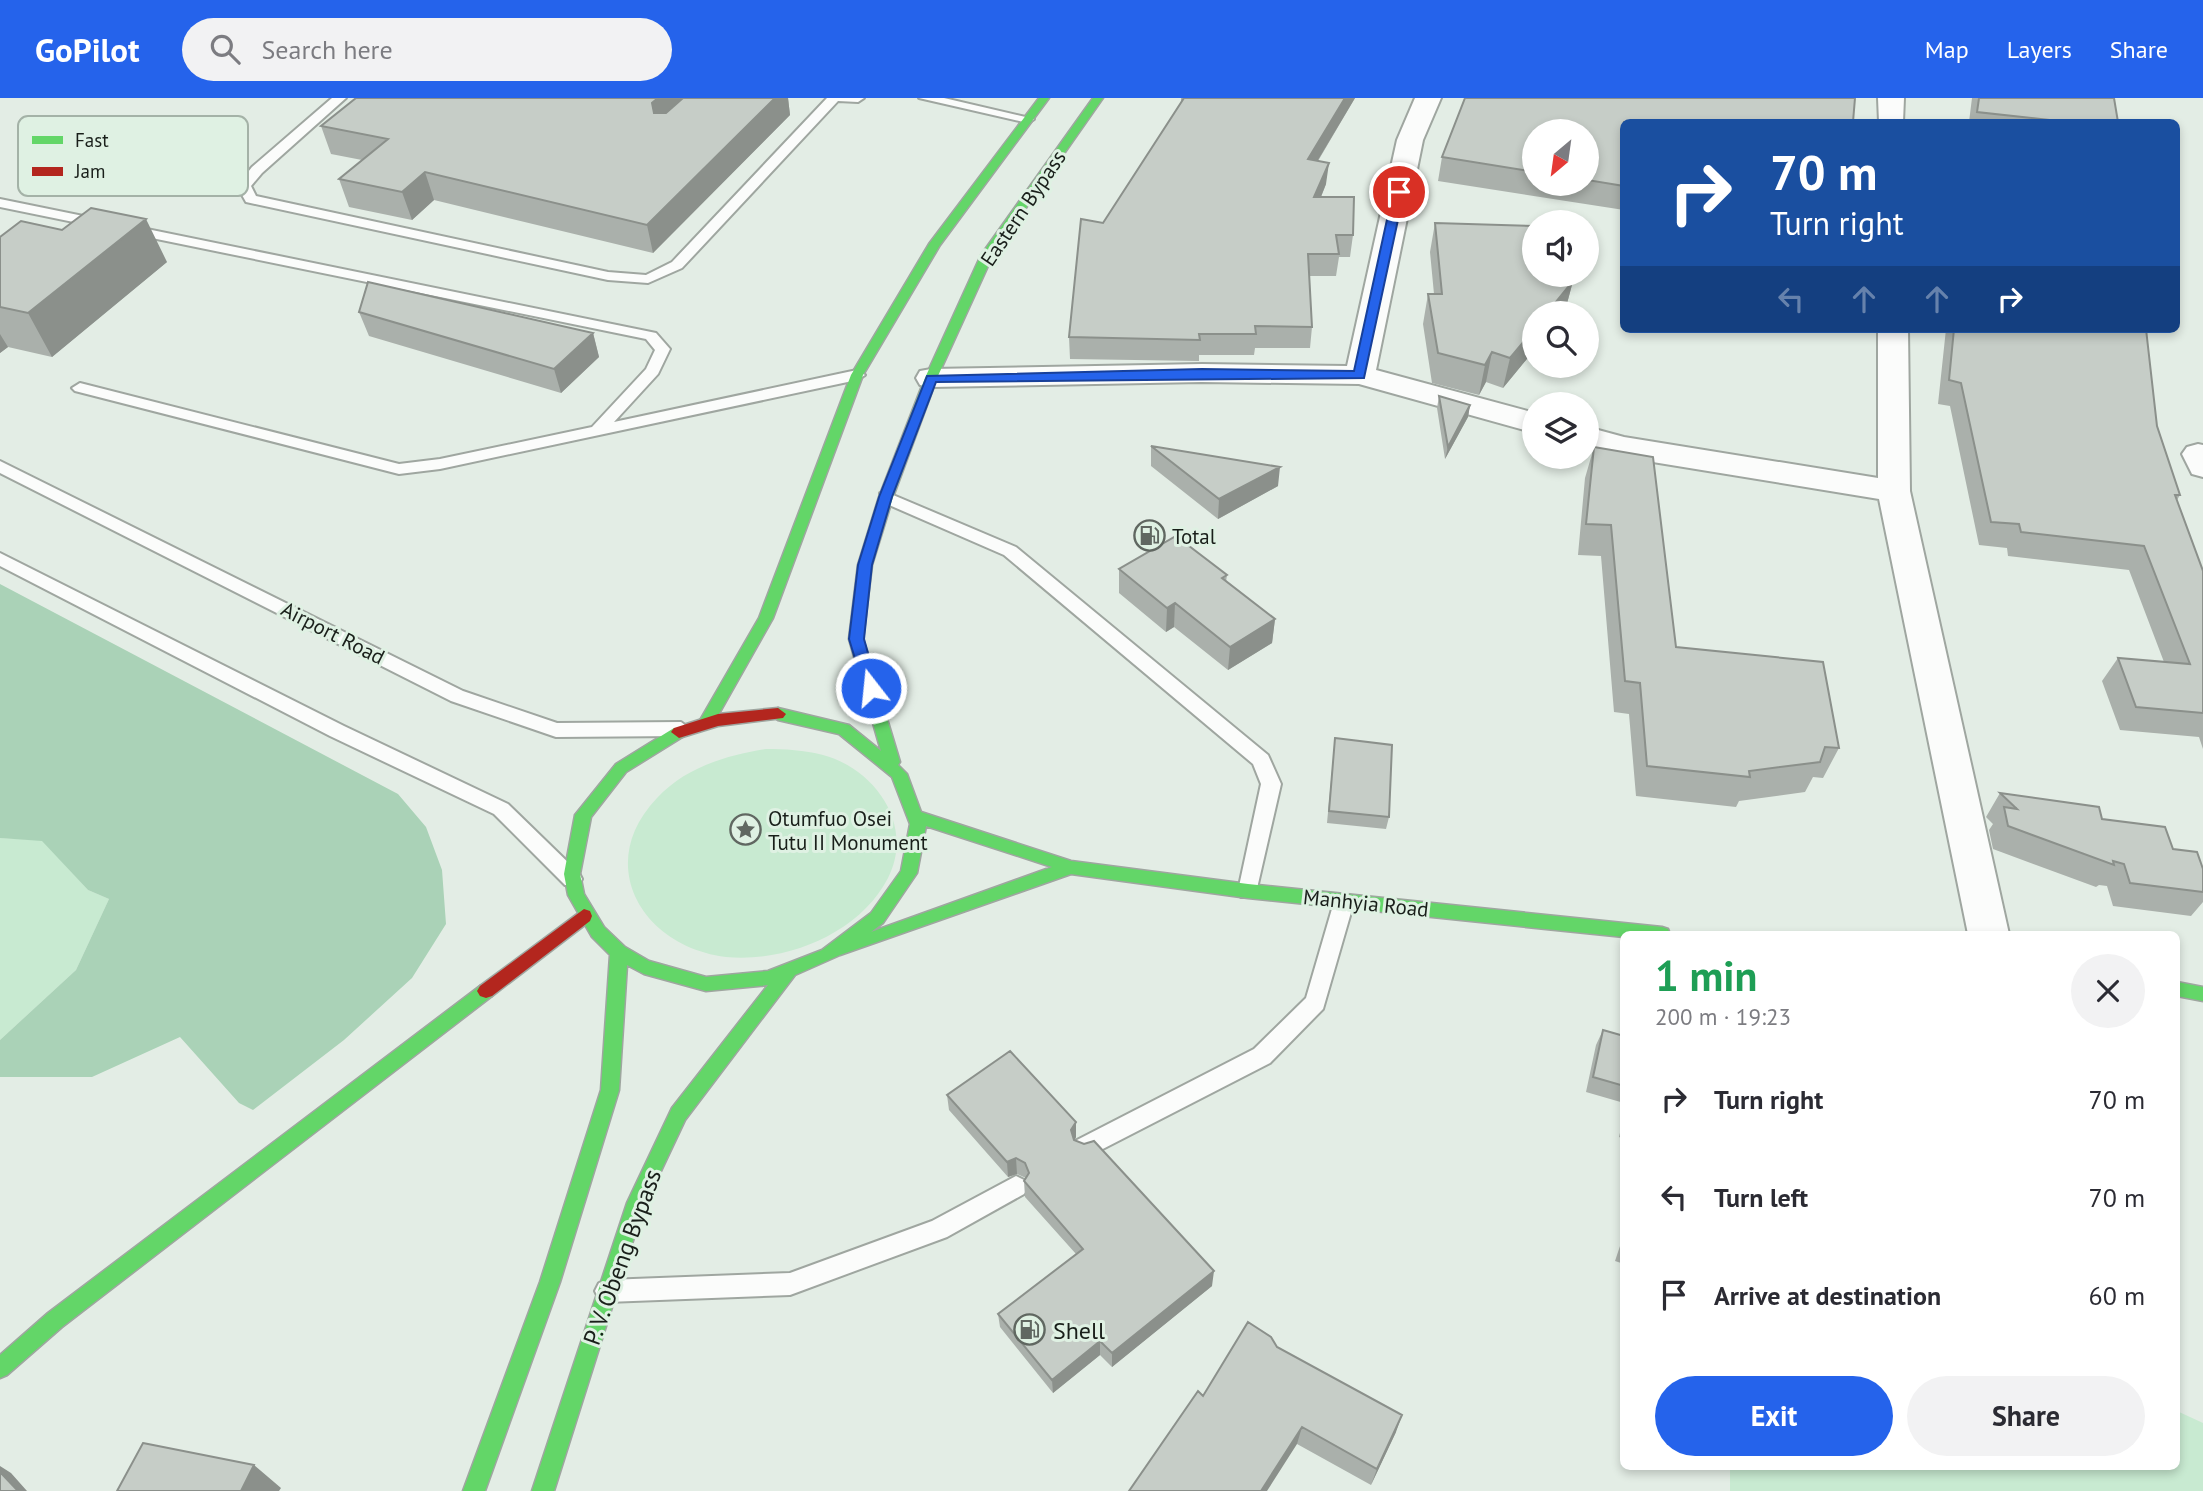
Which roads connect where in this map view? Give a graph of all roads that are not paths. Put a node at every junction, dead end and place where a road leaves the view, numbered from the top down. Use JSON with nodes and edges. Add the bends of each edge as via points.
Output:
{"nodes":[{"id":1,"x":340,"y":98,"type":"edge"},
{"id":2,"x":834,"y":98,"type":"edge"},
{"id":3,"x":843,"y":98,"type":"edge"},
{"id":4,"x":858,"y":98,"type":"edge"},
{"id":5,"x":925,"y":98,"type":"edge"},
{"id":6,"x":1044,"y":98,"type":"edge"},
{"id":7,"x":1098,"y":98,"type":"edge"},
{"id":8,"x":1428,"y":98,"type":"edge"},
{"id":9,"x":1891,"y":98,"type":"edge"},
{"id":10,"x":1028,"y":119,"type":"junction"},
{"id":11,"x":1891,"y":119,"type":"edge"},
{"id":12,"x":248,"y":182,"type":"edge"},
{"id":13,"x":248,"y":194,"type":"edge"},
{"id":14,"x":0,"y":202,"type":"edge"},
{"id":15,"x":1893,"y":333,"type":"edge"},
{"id":16,"x":857,"y":375,"type":"junction"},
{"id":17,"x":1360,"y":375,"type":"junction"},
{"id":18,"x":931,"y":378,"type":"junction"},
{"id":19,"x":80,"y":388,"type":"dead end"},
{"id":20,"x":1522,"y":419,"type":"edge"},
{"id":21,"x":597,"y":431,"type":"junction"},
{"id":22,"x":1599,"y":440,"type":"edge"},
{"id":23,"x":0,"y":466,"type":"edge"},
{"id":24,"x":1894,"y":491,"type":"junction"},
{"id":25,"x":886,"y":497,"type":"junction"},
{"id":26,"x":0,"y":559,"type":"edge"},
{"id":27,"x":708,"y":722,"type":"junction"},
{"id":28,"x":685,"y":729,"type":"junction"},
{"id":29,"x":892,"y":762,"type":"junction"},
{"id":30,"x":918,"y":817,"type":"junction"},
{"id":31,"x":1071,"y":867,"type":"junction"},
{"id":32,"x":572,"y":879,"type":"junction"},
{"id":33,"x":1248,"y":891,"type":"junction"},
{"id":34,"x":1345,"y":902,"type":"junction"},
{"id":35,"x":584,"y":916,"type":"junction"},
{"id":36,"x":1632,"y":931,"type":"edge"},
{"id":37,"x":1988,"y":931,"type":"edge"},
{"id":38,"x":843,"y":949,"type":"junction"},
{"id":39,"x":619,"y":954,"type":"junction"},
{"id":40,"x":787,"y":974,"type":"junction"},
{"id":41,"x":2180,"y":990,"type":"edge"},
{"id":42,"x":2203,"y":994,"type":"edge"},
{"id":43,"x":1085,"y":1147,"type":"edge"},
{"id":44,"x":1016,"y":1187,"type":"dead end"},
{"id":45,"x":606,"y":1291,"type":"junction"},
{"id":46,"x":55,"y":1320,"type":"junction"},
{"id":47,"x":0,"y":1346,"type":"edge"},
{"id":48,"x":0,"y":1368,"type":"edge"},
{"id":49,"x":474,"y":1491,"type":"edge"},
{"id":50,"x":543,"y":1491,"type":"edge"}],
"edges":[{"from":1,"to":12,"type":"lane"},
{"from":2,"to":13,"type":"lane","via":[[677,265],[648,279],[608,276],[251,199]]},
{"from":3,"to":4,"type":"lane"},
{"from":5,"to":10,"type":"lane"},
{"from":6,"to":10,"type":"main road"},
{"from":7,"to":18,"type":"main road","name":"Eastern Bypass","via":[[987,256]]},
{"from":8,"to":17,"type":"street","via":[[1409,139]]},
{"from":9,"to":11,"type":"street"},
{"from":10,"to":16,"type":"main road","via":[[935,244]]},
{"from":14,"to":21,"type":"lane","via":[[651,336],[663,349],[653,371]]},
{"from":15,"to":24,"type":"street"},
{"from":16,"to":21,"type":"lane"},
{"from":16,"to":27,"type":"main road","via":[[766,618]]},
{"from":17,"to":18,"type":"street"},
{"from":17,"to":20,"type":"street"},
{"from":18,"to":25,"type":"main road","name":"Eastern Bypass"},
{"from":19,"to":21,"type":"lane","via":[[399,468],[440,464]]},
{"from":22,"to":24,"type":"street"},
{"from":23,"to":28,"type":"lane","name":"Airport Road","via":[[457,696],[556,730]]},
{"from":24,"to":37,"type":"street"},
{"from":25,"to":29,"type":"main road","name":"Eastern Bypass","via":[[865,565],[856,639]]},
{"from":25,"to":33,"type":"lane","via":[[1010,551],[1261,760],[1272,784]]},
{"from":26,"to":32,"type":"lane","via":[[501,809]]},
{"from":27,"to":28,"type":"main road"},
{"from":27,"to":29,"type":"main road","via":[[778,714],[842,728]]},
{"from":28,"to":32,"type":"main road","via":[[623,766],[582,819]]},
{"from":29,"to":30,"type":"main road","via":[[909,788]]},
{"from":30,"to":31,"type":"main road","name":"Manhyia Road"},
{"from":30,"to":38,"type":"main road","via":[[914,864],[888,911]]},
{"from":31,"to":33,"type":"main road","name":"Manhyia Road"},
{"from":31,"to":38,"type":"main road"},
{"from":32,"to":35,"type":"main road"},
{"from":33,"to":34,"type":"main road","name":"Manhyia Road"},
{"from":34,"to":36,"type":"main road","name":"Manhyia Road"},
{"from":34,"to":43,"type":"lane","via":[[1315,1003],[1262,1056]]},
{"from":35,"to":39,"type":"main road"},
{"from":35,"to":46,"type":"main road"},
{"from":38,"to":40,"type":"main road"},
{"from":39,"to":40,"type":"main road","via":[[678,979],[751,982]]},
{"from":39,"to":49,"type":"main road","via":[[610,1090],[550,1282]]},
{"from":40,"to":45,"type":"main road","name":"P. V. Obeng Bypass","via":[[678,1114],[634,1209]]},
{"from":41,"to":42,"type":"main road"},
{"from":44,"to":45,"type":"lane","via":[[939,1229],[790,1284]]},
{"from":45,"to":50,"type":"main road","name":"P. V. Obeng Bypass"},
{"from":46,"to":47,"type":"main road"},
{"from":46,"to":48,"type":"main road"}]}
